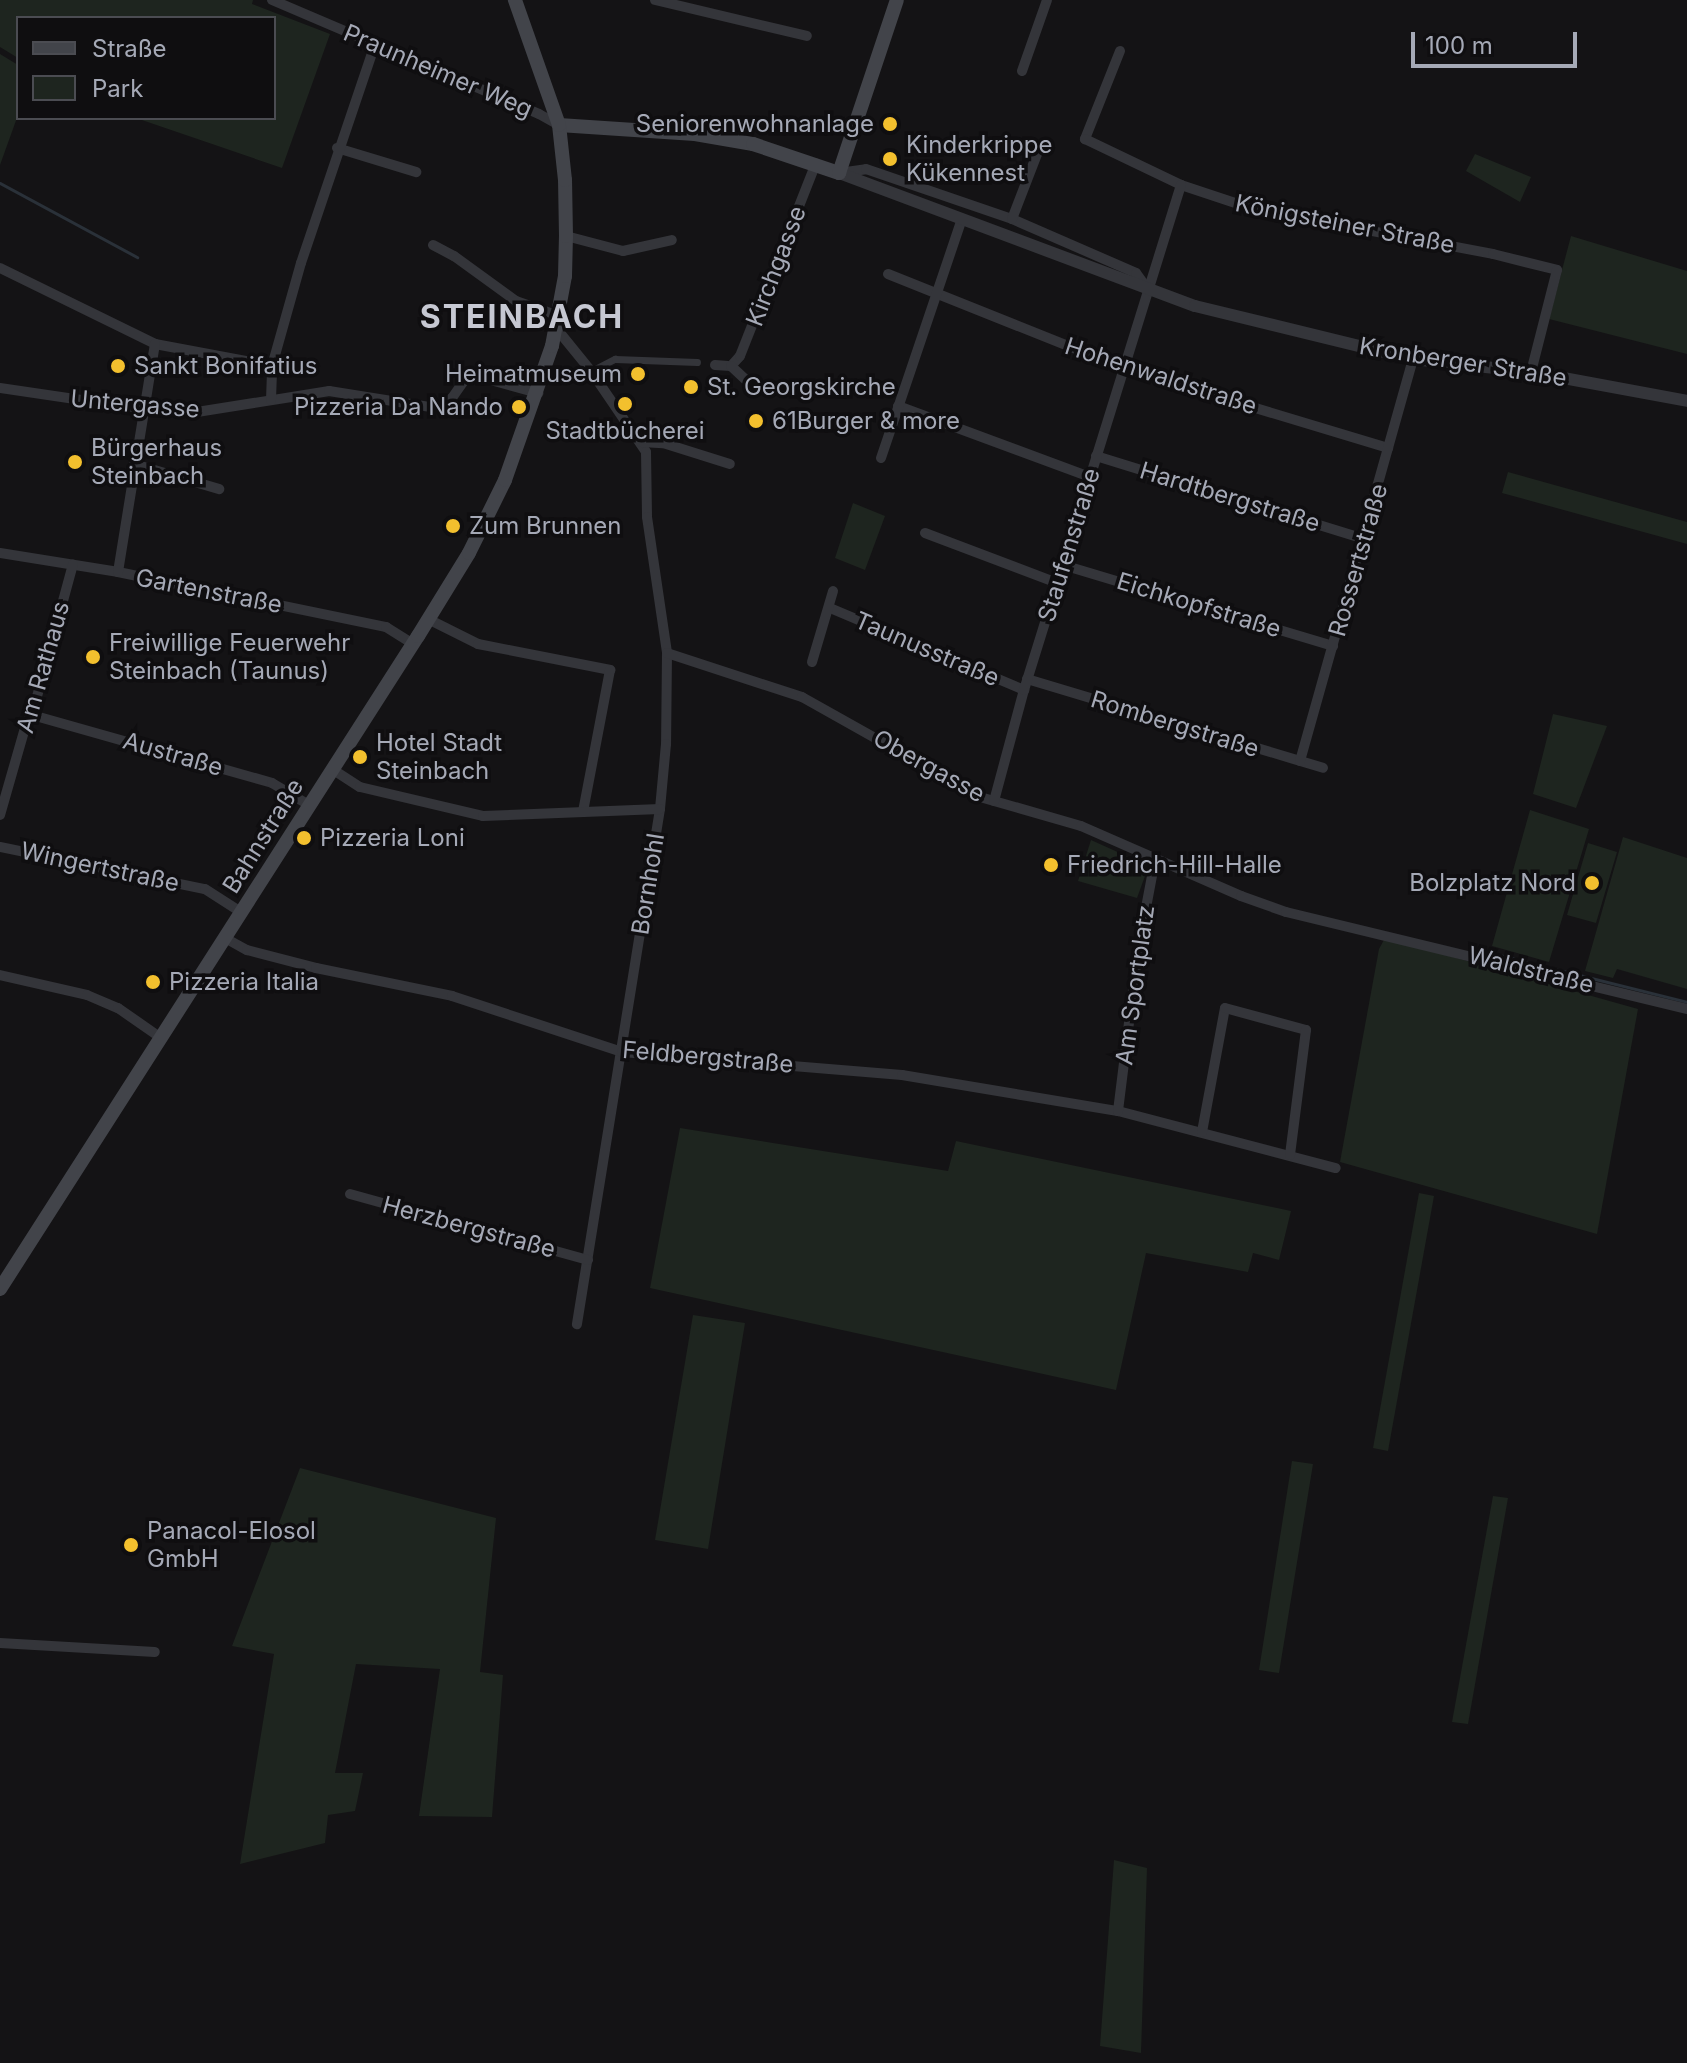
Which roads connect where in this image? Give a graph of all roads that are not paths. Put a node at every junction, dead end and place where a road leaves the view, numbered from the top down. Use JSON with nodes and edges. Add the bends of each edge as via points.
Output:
{"nodes":[{"id":1,"x":272,"y":0,"type":"edge"},
{"id":2,"x":515,"y":0,"type":"edge"},
{"id":3,"x":655,"y":0,"type":"edge"},
{"id":4,"x":897,"y":0,"type":"edge"},
{"id":5,"x":1047,"y":0,"type":"edge"},
{"id":6,"x":807,"y":36,"type":"dead end"},
{"id":7,"x":375,"y":45,"type":"junction"},
{"id":8,"x":1120,"y":51,"type":"dead end"},
{"id":9,"x":1022,"y":71,"type":"dead end"},
{"id":10,"x":559,"y":125,"type":"junction"},
{"id":11,"x":1041,"y":144,"type":"dead end"},
{"id":12,"x":337,"y":148,"type":"junction"},
{"id":13,"x":816,"y":163,"type":"junction"},
{"id":14,"x":416,"y":172,"type":"dead end"},
{"id":15,"x":839,"y":173,"type":"junction"},
{"id":16,"x":1181,"y":185,"type":"junction"},
{"id":17,"x":1012,"y":219,"type":"junction"},
{"id":18,"x":961,"y":221,"type":"junction"},
{"id":19,"x":566,"y":236,"type":"junction"},
{"id":20,"x":672,"y":240,"type":"dead end"},
{"id":21,"x":433,"y":245,"type":"dead end"},
{"id":22,"x":0,"y":268,"type":"edge"},
{"id":23,"x":888,"y":274,"type":"dead end"},
{"id":24,"x":1149,"y":290,"type":"junction"},
{"id":25,"x":936,"y":294,"type":"junction"},
{"id":26,"x":557,"y":322,"type":"junction"},
{"id":27,"x":155,"y":344,"type":"junction"},
{"id":28,"x":1413,"y":359,"type":"junction"},
{"id":29,"x":697,"y":362,"type":"dead end"},
{"id":30,"x":715,"y":365,"type":"dead end"},
{"id":31,"x":272,"y":366,"type":"junction"},
{"id":32,"x":731,"y":366,"type":"junction"},
{"id":33,"x":1123,"y":368,"type":"junction"},
{"id":34,"x":591,"y":371,"type":"junction"},
{"id":35,"x":1531,"y":372,"type":"junction"},
{"id":36,"x":747,"y":381,"type":"dead end"},
{"id":37,"x":0,"y":388,"type":"edge"},
{"id":38,"x":538,"y":393,"type":"junction"},
{"id":39,"x":271,"y":400,"type":"junction"},
{"id":40,"x":1687,"y":401,"type":"edge"},
{"id":41,"x":898,"y":406,"type":"junction"},
{"id":42,"x":142,"y":409,"type":"junction"},
{"id":43,"x":641,"y":442,"type":"junction"},
{"id":44,"x":1388,"y":448,"type":"junction"},
{"id":45,"x":1096,"y":456,"type":"junction"},
{"id":46,"x":881,"y":458,"type":"dead end"},
{"id":47,"x":134,"y":464,"type":"junction"},
{"id":48,"x":730,"y":464,"type":"dead end"},
{"id":49,"x":1090,"y":477,"type":"junction"},
{"id":50,"x":219,"y":489,"type":"dead end"},
{"id":51,"x":925,"y":533,"type":"dead end"},
{"id":52,"x":1364,"y":539,"type":"junction"},
{"id":53,"x":0,"y":553,"type":"edge"},
{"id":54,"x":73,"y":564,"type":"junction"},
{"id":55,"x":1063,"y":565,"type":"junction"},
{"id":56,"x":118,"y":572,"type":"junction"},
{"id":57,"x":1057,"y":583,"type":"junction"},
{"id":58,"x":833,"y":591,"type":"dead end"},
{"id":59,"x":830,"y":608,"type":"junction"},
{"id":60,"x":428,"y":619,"type":"junction"},
{"id":61,"x":413,"y":644,"type":"junction"},
{"id":62,"x":1333,"y":646,"type":"junction"},
{"id":63,"x":667,"y":653,"type":"junction"},
{"id":64,"x":812,"y":662,"type":"dead end"},
{"id":65,"x":1026,"y":684,"type":"junction"},
{"id":66,"x":32,"y":715,"type":"junction"},
{"id":67,"x":1300,"y":761,"type":"junction"},
{"id":68,"x":1323,"y":768,"type":"dead end"},
{"id":69,"x":332,"y":769,"type":"junction"},
{"id":70,"x":994,"y":801,"type":"junction"},
{"id":71,"x":309,"y":805,"type":"junction"},
{"id":72,"x":660,"y":809,"type":"junction"},
{"id":73,"x":583,"y":811,"type":"junction"},
{"id":74,"x":0,"y":815,"type":"edge"},
{"id":75,"x":0,"y":847,"type":"edge"},
{"id":76,"x":1155,"y":860,"type":"junction"},
{"id":77,"x":241,"y":912,"type":"junction"},
{"id":78,"x":1376,"y":931,"type":"joint"},
{"id":79,"x":225,"y":938,"type":"junction"},
{"id":80,"x":0,"y":975,"type":"edge"},
{"id":81,"x":1687,"y":1009,"type":"edge"},
{"id":82,"x":161,"y":1038,"type":"junction"},
{"id":83,"x":622,"y":1052,"type":"junction"},
{"id":84,"x":1118,"y":1111,"type":"junction"},
{"id":85,"x":1202,"y":1132,"type":"junction"},
{"id":86,"x":1290,"y":1155,"type":"junction"},
{"id":87,"x":1336,"y":1168,"type":"dead end"},
{"id":88,"x":350,"y":1194,"type":"dead end"},
{"id":89,"x":588,"y":1260,"type":"junction"},
{"id":90,"x":0,"y":1289,"type":"edge"},
{"id":91,"x":577,"y":1324,"type":"dead end"},
{"id":92,"x":0,"y":1643,"type":"edge"},
{"id":93,"x":155,"y":1652,"type":"dead end"}],
"edges":[{"from":1,"to":7,"type":"street","name":"Praunheimer Weg"},
{"from":2,"to":10,"type":"main road","name":"Bahnstraße"},
{"from":3,"to":6,"type":"street"},
{"from":4,"to":15,"type":"main road"},
{"from":5,"to":9,"type":"street"},
{"from":7,"to":10,"type":"street","name":"Praunheimer Weg"},
{"from":7,"to":12,"type":"street"},
{"from":8,"to":16,"type":"street","name":"Königsteiner Straße","via":[[1085,139]]},
{"from":10,"to":13,"type":"main road","via":[[695,134]]},
{"from":10,"to":19,"type":"main road","name":"Bahnstraße"},
{"from":11,"to":17,"type":"street"},
{"from":12,"to":14,"type":"street"},
{"from":12,"to":31,"type":"street"},
{"from":13,"to":15,"type":"main road"},
{"from":13,"to":32,"type":"street","name":"Kirchgasse","via":[[740,356]]},
{"from":15,"to":17,"type":"street","name":"Kronberger Straße","via":[[866,169]]},
{"from":15,"to":18,"type":"street","name":"Kronberger Straße"},
{"from":16,"to":24,"type":"street"},
{"from":16,"to":35,"type":"street","name":"Königsteiner Straße","via":[[1250,208],[1557,270]]},
{"from":17,"to":24,"type":"street","name":"Kronberger Straße","via":[[1136,273]]},
{"from":18,"to":24,"type":"street","name":"Kronberger Straße"},
{"from":18,"to":25,"type":"street"},
{"from":19,"to":20,"type":"street","via":[[623,251]]},
{"from":19,"to":26,"type":"main road","name":"Bahnstraße"},
{"from":21,"to":26,"type":"street"},
{"from":22,"to":27,"type":"street"},
{"from":23,"to":25,"type":"street","name":"Hohenwaldstraße"},
{"from":24,"to":28,"type":"street","name":"Kronberger Straße"},
{"from":24,"to":33,"type":"street","name":"Staufenstraße"},
{"from":25,"to":33,"type":"street","name":"Hohenwaldstraße"},
{"from":25,"to":41,"type":"street"},
{"from":26,"to":34,"type":"street","name":"Bornhohl"},
{"from":26,"to":38,"type":"main road","name":"Bahnstraße"},
{"from":27,"to":31,"type":"street"},
{"from":27,"to":42,"type":"street"},
{"from":28,"to":35,"type":"street","name":"Kronberger Straße"},
{"from":28,"to":44,"type":"street","name":"Rossertstraße"},
{"from":29,"to":34,"type":"street","via":[[615,359]]},
{"from":30,"to":32,"type":"street"},
{"from":31,"to":39,"type":"street"},
{"from":32,"to":36,"type":"street"},
{"from":33,"to":44,"type":"street","name":"Hohenwaldstraße"},
{"from":33,"to":45,"type":"street","name":"Staufenstraße"},
{"from":34,"to":43,"type":"street","name":"Bornhohl"},
{"from":35,"to":40,"type":"street","name":"Kronberger Straße"},
{"from":37,"to":42,"type":"street","name":"Untergasse"},
{"from":38,"to":39,"type":"street","name":"Untergasse","via":[[469,374],[452,398],[436,408],[329,391]]},
{"from":38,"to":60,"type":"main road","name":"Bahnstraße","via":[[483,525]]},
{"from":39,"to":42,"type":"street","name":"Untergasse","via":[[197,412]]},
{"from":41,"to":46,"type":"street"},
{"from":41,"to":49,"type":"street"},
{"from":42,"to":47,"type":"street"},
{"from":43,"to":48,"type":"street","via":[[663,443]]},
{"from":43,"to":63,"type":"street","name":"Bornhohl","via":[[648,462],[647,517]]},
{"from":44,"to":52,"type":"street","name":"Rossertstraße"},
{"from":45,"to":49,"type":"street","name":"Staufenstraße"},
{"from":45,"to":52,"type":"street","name":"Hardtbergstraße"},
{"from":47,"to":50,"type":"street"},
{"from":47,"to":56,"type":"street"},
{"from":49,"to":55,"type":"street","name":"Staufenstraße"},
{"from":51,"to":57,"type":"street"},
{"from":52,"to":62,"type":"street","name":"Rossertstraße"},
{"from":53,"to":54,"type":"street","name":"Gartenstraße"},
{"from":54,"to":56,"type":"street","name":"Gartenstraße"},
{"from":54,"to":66,"type":"street","name":"Am Rathaus"},
{"from":55,"to":57,"type":"street","name":"Staufenstraße"},
{"from":55,"to":62,"type":"street","name":"Eichkopfstraße"},
{"from":56,"to":61,"type":"street","name":"Gartenstraße","via":[[386,627]]},
{"from":57,"to":65,"type":"street","name":"Staufenstraße"},
{"from":58,"to":59,"type":"street","name":"Taunusstraße"},
{"from":59,"to":64,"type":"street","name":"Taunusstraße"},
{"from":59,"to":65,"type":"street","name":"Taunusstraße"},
{"from":60,"to":61,"type":"main road","name":"Bahnstraße"},
{"from":60,"to":73,"type":"street","via":[[478,644],[610,670]]},
{"from":61,"to":69,"type":"main road","name":"Bahnstraße"},
{"from":62,"to":67,"type":"street","name":"Rossertstraße"},
{"from":63,"to":70,"type":"street","name":"Obergasse","via":[[812,702]]},
{"from":63,"to":72,"type":"street","name":"Bornhohl"},
{"from":65,"to":67,"type":"street","name":"Rombergstraße"},
{"from":65,"to":70,"type":"street","name":"Staufenstraße"},
{"from":66,"to":71,"type":"street","name":"Austraße","via":[[272,783]]},
{"from":66,"to":74,"type":"street","name":"Am Rathaus"},
{"from":67,"to":68,"type":"street","name":"Rombergstraße"},
{"from":69,"to":71,"type":"main road","name":"Bahnstraße"},
{"from":69,"to":73,"type":"street","via":[[360,787],[470,814]]},
{"from":70,"to":76,"type":"street","name":"Obergasse","via":[[1081,826]]},
{"from":71,"to":77,"type":"main road","name":"Bahnstraße"},
{"from":72,"to":73,"type":"street"},
{"from":72,"to":83,"type":"street","name":"Bornhohl"},
{"from":75,"to":77,"type":"street","name":"Wingertstraße","via":[[205,889]]},
{"from":76,"to":78,"type":"street","name":"Obergasse","via":[[1286,912]]},
{"from":76,"to":84,"type":"street","name":"Am Sportplatz"},
{"from":77,"to":79,"type":"main road","name":"Bahnstraße"},
{"from":78,"to":81,"type":"street","name":"Waldstraße"},
{"from":79,"to":82,"type":"main road","name":"Bahnstraße"},
{"from":79,"to":83,"type":"street","name":"Feldbergstraße","via":[[247,950],[316,968],[452,996]]},
{"from":80,"to":82,"type":"street","via":[[108,1004]]},
{"from":82,"to":90,"type":"main road","name":"Bahnstraße"},
{"from":83,"to":84,"type":"street","name":"Feldbergstraße","via":[[902,1075]]},
{"from":83,"to":89,"type":"street","name":"Bornhohl"},
{"from":84,"to":85,"type":"street","name":"Feldbergstraße"},
{"from":85,"to":86,"type":"street","name":"Feldbergstraße"},
{"from":85,"to":86,"type":"street","via":[[1225,1008],[1306,1030]]},
{"from":86,"to":87,"type":"street","name":"Feldbergstraße"},
{"from":88,"to":89,"type":"street","name":"Herzbergstraße"},
{"from":89,"to":91,"type":"street","name":"Bornhohl"},
{"from":92,"to":93,"type":"street"}]}
